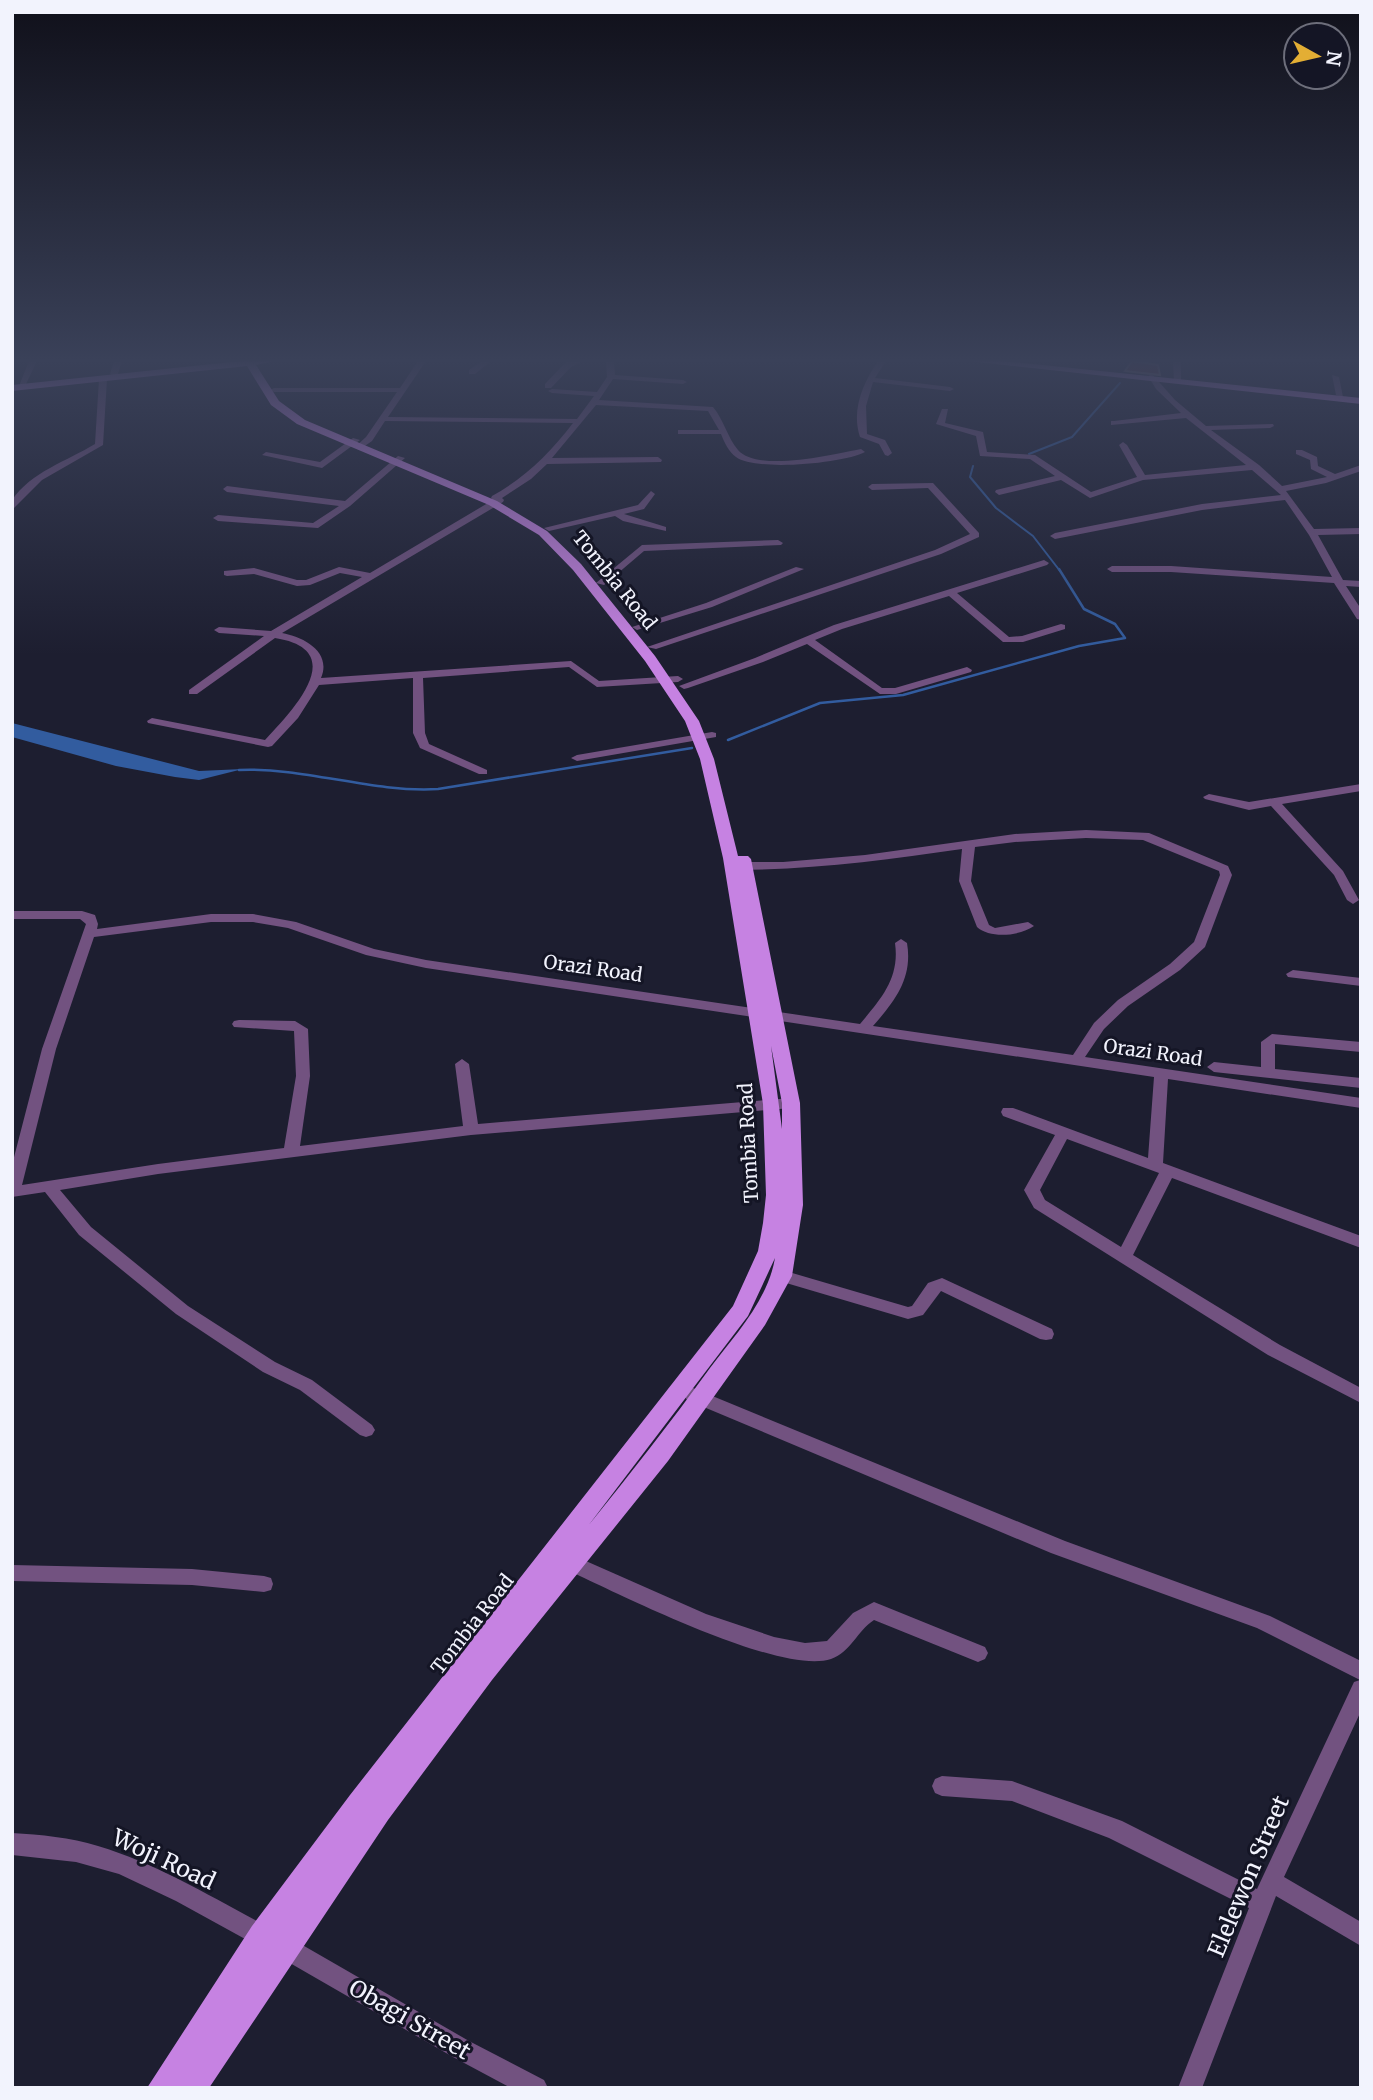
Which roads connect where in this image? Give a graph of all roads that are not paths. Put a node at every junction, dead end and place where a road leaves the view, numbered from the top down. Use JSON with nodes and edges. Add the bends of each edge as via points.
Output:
{"nodes":[{"id":1,"x":75,"y":459,"type":"edge"},
{"id":2,"x":287,"y":459,"type":"edge"},
{"id":3,"x":330,"y":459,"type":"edge"},
{"id":4,"x":747,"y":459,"type":"edge"},
{"id":5,"x":806,"y":459,"type":"edge"},
{"id":6,"x":1035,"y":459,"type":"edge"},
{"id":7,"x":1131,"y":459,"type":"edge"},
{"id":8,"x":1245,"y":459,"type":"edge"},
{"id":9,"x":1314,"y":459,"type":"edge"},
{"id":10,"x":399,"y":460,"type":"joint"},
{"id":11,"x":658,"y":460,"type":"dead end"},
{"id":12,"x":544,"y":461,"type":"joint"},
{"id":13,"x":1255,"y":467,"type":"junction"},
{"id":14,"x":1361,"y":468,"type":"edge"},
{"id":15,"x":1062,"y":477,"type":"junction"},
{"id":16,"x":1334,"y":477,"type":"junction"},
{"id":17,"x":1142,"y":478,"type":"junction"},
{"id":18,"x":872,"y":487,"type":"dead end"},
{"id":19,"x":227,"y":489,"type":"dead end"},
{"id":20,"x":999,"y":492,"type":"dead end"},
{"id":21,"x":1283,"y":493,"type":"junction"},
{"id":22,"x":651,"y":494,"type":"dead end"},
{"id":23,"x":496,"y":500,"type":"junction"},
{"id":24,"x":347,"y":504,"type":"junction"},
{"id":25,"x":12,"y":507,"type":"edge"},
{"id":26,"x":618,"y":514,"type":"junction"},
{"id":27,"x":218,"y":518,"type":"dead end"},
{"id":28,"x":549,"y":528,"type":"junction"},
{"id":29,"x":663,"y":529,"type":"dead end"},
{"id":30,"x":1361,"y":531,"type":"edge"},
{"id":31,"x":1310,"y":533,"type":"junction"},
{"id":32,"x":1055,"y":536,"type":"dead end"},
{"id":33,"x":778,"y":543,"type":"dead end"},
{"id":34,"x":1044,"y":563,"type":"dead end"},
{"id":35,"x":799,"y":569,"type":"dead end"},
{"id":36,"x":1112,"y":569,"type":"dead end"},
{"id":37,"x":227,"y":573,"type":"dead end"},
{"id":38,"x":372,"y":576,"type":"junction"},
{"id":39,"x":1338,"y":582,"type":"junction"},
{"id":40,"x":601,"y":583,"type":"junction"},
{"id":41,"x":1361,"y":584,"type":"edge"},
{"id":42,"x":950,"y":592,"type":"junction"},
{"id":43,"x":1361,"y":617,"type":"edge"},
{"id":44,"x":637,"y":627,"type":"junction"},
{"id":45,"x":1061,"y":627,"type":"dead end"},
{"id":46,"x":219,"y":630,"type":"dead end"},
{"id":47,"x":276,"y":632,"type":"junction"},
{"id":48,"x":807,"y":639,"type":"junction"},
{"id":49,"x":652,"y":647,"type":"junction"},
{"id":50,"x":967,"y":670,"type":"dead end"},
{"id":51,"x":418,"y":674,"type":"junction"},
{"id":52,"x":315,"y":682,"type":"junction"},
{"id":53,"x":676,"y":682,"type":"junction"},
{"id":54,"x":193,"y":692,"type":"dead end"},
{"id":55,"x":152,"y":721,"type":"dead end"},
{"id":56,"x":706,"y":736,"type":"junction"},
{"id":57,"x":577,"y":758,"type":"dead end"},
{"id":58,"x":483,"y":772,"type":"dead end"},
{"id":59,"x":1361,"y":788,"type":"edge"},
{"id":60,"x":1209,"y":797,"type":"dead end"},
{"id":61,"x":1273,"y":801,"type":"junction"},
{"id":62,"x":969,"y":845,"type":"junction"},
{"id":63,"x":739,"y":866,"type":"junction"},
{"id":64,"x":1353,"y":900,"type":"dead end"},
{"id":65,"x":12,"y":915,"type":"edge"},
{"id":66,"x":1028,"y":926,"type":"dead end"},
{"id":67,"x":89,"y":934,"type":"junction"},
{"id":68,"x":901,"y":943,"type":"dead end"},
{"id":69,"x":1293,"y":974,"type":"dead end"},
{"id":70,"x":1361,"y":982,"type":"edge"},
{"id":71,"x":767,"y":1013,"type":"junction"},
{"id":72,"x":239,"y":1024,"type":"dead end"},
{"id":73,"x":863,"y":1029,"type":"junction"},
{"id":74,"x":1361,"y":1047,"type":"edge"},
{"id":75,"x":1076,"y":1061,"type":"junction"},
{"id":76,"x":462,"y":1064,"type":"dead end"},
{"id":77,"x":1214,"y":1067,"type":"dead end"},
{"id":78,"x":1161,"y":1073,"type":"junction"},
{"id":79,"x":1268,"y":1073,"type":"junction"},
{"id":80,"x":1361,"y":1083,"type":"edge"},
{"id":81,"x":1361,"y":1103,"type":"edge"},
{"id":82,"x":781,"y":1104,"type":"junction"},
{"id":83,"x":1009,"y":1112,"type":"dead end"},
{"id":84,"x":471,"y":1130,"type":"junction"},
{"id":85,"x":1063,"y":1133,"type":"junction"},
{"id":86,"x":291,"y":1152,"type":"junction"},
{"id":87,"x":1161,"y":1169,"type":"junction"},
{"id":88,"x":48,"y":1185,"type":"junction"},
{"id":89,"x":13,"y":1192,"type":"edge"},
{"id":90,"x":1361,"y":1242,"type":"edge"},
{"id":91,"x":1124,"y":1257,"type":"junction"},
{"id":92,"x":782,"y":1276,"type":"junction"},
{"id":93,"x":1046,"y":1334,"type":"dead end"},
{"id":94,"x":682,"y":1391,"type":"junction"},
{"id":95,"x":1361,"y":1396,"type":"edge"},
{"id":96,"x":701,"y":1399,"type":"junction"},
{"id":97,"x":366,"y":1430,"type":"dead end"},
{"id":98,"x":570,"y":1562,"type":"junction"},
{"id":99,"x":12,"y":1573,"type":"edge"},
{"id":100,"x":264,"y":1584,"type":"dead end"},
{"id":101,"x":978,"y":1653,"type":"dead end"},
{"id":102,"x":1361,"y":1671,"type":"edge"},
{"id":103,"x":1361,"y":1689,"type":"edge"},
{"id":104,"x":942,"y":1786,"type":"dead end"},
{"id":105,"x":12,"y":1844,"type":"edge"},
{"id":106,"x":1271,"y":1881,"type":"junction"},
{"id":107,"x":1262,"y":1903,"type":"junction"},
{"id":108,"x":1361,"y":1935,"type":"edge"},
{"id":109,"x":262,"y":1936,"type":"junction"},
{"id":110,"x":286,"y":1948,"type":"junction"},
{"id":111,"x":162,"y":2088,"type":"edge"},
{"id":112,"x":191,"y":2088,"type":"edge"},
{"id":113,"x":536,"y":2088,"type":"edge"},
{"id":114,"x":1190,"y":2088,"type":"edge"}],
"edges":[{"from":1,"to":25,"type":"street","via":[[35,482]]},
{"from":2,"to":3,"type":"street","via":[[322,464]]},
{"from":4,"to":5,"type":"street"},
{"from":6,"to":15,"type":"street"},
{"from":7,"to":17,"type":"street"},
{"from":8,"to":13,"type":"street"},
{"from":9,"to":16,"type":"street","via":[[1314,467]]},
{"from":10,"to":23,"type":"main road","name":"Tombia Road"},
{"from":10,"to":24,"type":"street"},
{"from":11,"to":12,"type":"street"},
{"from":12,"to":23,"type":"street","via":[[524,482]]},
{"from":13,"to":17,"type":"street"},
{"from":13,"to":21,"type":"street"},
{"from":14,"to":16,"type":"street"},
{"from":15,"to":17,"type":"street","via":[[1091,496]]},
{"from":15,"to":20,"type":"street"},
{"from":16,"to":21,"type":"street"},
{"from":18,"to":49,"type":"street","via":[[930,485],[976,534],[938,552]]},
{"from":19,"to":24,"type":"street"},
{"from":21,"to":31,"type":"street"},
{"from":21,"to":32,"type":"street"},
{"from":22,"to":26,"type":"street","via":[[641,507]]},
{"from":23,"to":28,"type":"main road","name":"Tombia Road"},
{"from":23,"to":38,"type":"street"},
{"from":23,"to":53,"type":"main road","name":"Tombia Road","via":[[556,544]]},
{"from":24,"to":27,"type":"street","via":[[322,523],[307,527]]},
{"from":26,"to":28,"type":"street"},
{"from":26,"to":29,"type":"street"},
{"from":28,"to":40,"type":"main road","name":"Tombia Road"},
{"from":30,"to":31,"type":"street"},
{"from":31,"to":39,"type":"street"},
{"from":33,"to":40,"type":"street","via":[[642,548]]},
{"from":34,"to":42,"type":"street"},
{"from":35,"to":44,"type":"street","via":[[709,605]]},
{"from":36,"to":39,"type":"street"},
{"from":37,"to":38,"type":"street","via":[[254,571],[297,583],[339,570]]},
{"from":38,"to":47,"type":"street"},
{"from":39,"to":41,"type":"street"},
{"from":39,"to":43,"type":"street"},
{"from":40,"to":44,"type":"main road","name":"Tombia Road"},
{"from":42,"to":45,"type":"street","via":[[1007,639]]},
{"from":42,"to":48,"type":"street"},
{"from":44,"to":49,"type":"main road","name":"Tombia Road"},
{"from":46,"to":47,"type":"street"},
{"from":47,"to":52,"type":"street","via":[[302,641],[320,656]]},
{"from":47,"to":54,"type":"street"},
{"from":48,"to":50,"type":"street","via":[[880,691],[896,691]]},
{"from":48,"to":53,"type":"street","via":[[759,660]]},
{"from":49,"to":53,"type":"main road","name":"Tombia Road"},
{"from":51,"to":52,"type":"street"},
{"from":51,"to":53,"type":"street","via":[[571,664],[597,684]]},
{"from":51,"to":58,"type":"street","via":[[419,733],[424,746]]},
{"from":52,"to":55,"type":"street","via":[[304,705],[268,744]]},
{"from":53,"to":56,"type":"main road","name":"Tombia Road","via":[[681,701]]},
{"from":56,"to":57,"type":"street"},
{"from":56,"to":63,"type":"main road","name":"Tombia Road"},
{"from":59,"to":61,"type":"street"},
{"from":60,"to":61,"type":"street","via":[[1249,806]]},
{"from":61,"to":64,"type":"street","via":[[1339,874]]},
{"from":62,"to":63,"type":"street","via":[[865,859]]},
{"from":62,"to":66,"type":"street","via":[[965,881],[983,927],[993,932]]},
{"from":62,"to":75,"type":"street","via":[[1057,835],[1135,835],[1226,871],[1200,944],[1123,1003],[1099,1026]]},
{"from":63,"to":71,"type":"main road","name":"Tombia Road"},
{"from":65,"to":67,"type":"street","via":[[82,915],[90,918]]},
{"from":67,"to":71,"type":"street","name":"Orazi Road","via":[[211,918],[253,918],[426,964]]},
{"from":67,"to":89,"type":"street","via":[[49,1049]]},
{"from":68,"to":73,"type":"street","via":[[904,962],[897,985]]},
{"from":69,"to":70,"type":"street"},
{"from":71,"to":73,"type":"street","name":"Orazi Road"},
{"from":71,"to":82,"type":"main road","name":"Tombia Road"},
{"from":72,"to":86,"type":"street","via":[[301,1029],[305,1060],[302,1097]]},
{"from":73,"to":75,"type":"street","name":"Orazi Road"},
{"from":74,"to":79,"type":"street","via":[[1272,1039],[1268,1042]]},
{"from":75,"to":78,"type":"street","name":"Orazi Road"},
{"from":76,"to":84,"type":"street"},
{"from":77,"to":79,"type":"street"},
{"from":78,"to":81,"type":"street","name":"Orazi Road"},
{"from":78,"to":87,"type":"street"},
{"from":79,"to":80,"type":"street"},
{"from":82,"to":84,"type":"street"},
{"from":82,"to":92,"type":"main road","name":"Tombia Road","via":[[793,1205]]},
{"from":82,"to":94,"type":"main road","name":"Tombia Road","via":[[768,1251],[741,1310]]},
{"from":83,"to":85,"type":"street"},
{"from":84,"to":86,"type":"street"},
{"from":85,"to":87,"type":"street"},
{"from":85,"to":91,"type":"street","via":[[1033,1196],[1049,1212]]},
{"from":86,"to":88,"type":"street"},
{"from":87,"to":90,"type":"street"},
{"from":87,"to":91,"type":"street"},
{"from":88,"to":89,"type":"street"},
{"from":88,"to":97,"type":"street","via":[[85,1231],[182,1310],[306,1385]]},
{"from":91,"to":95,"type":"street","via":[[1274,1350]]},
{"from":92,"to":93,"type":"street","via":[[908,1312],[917,1311],[934,1287],[942,1284]]},
{"from":92,"to":96,"type":"main road","name":"Tombia Road","via":[[758,1319]]},
{"from":94,"to":96,"type":"street"},
{"from":94,"to":109,"type":"main road","name":"Tombia Road","via":[[359,1804]]},
{"from":96,"to":98,"type":"main road","name":"Tombia Road"},
{"from":96,"to":102,"type":"street","via":[[1058,1547],[1263,1622]]},
{"from":98,"to":101,"type":"street","via":[[709,1625],[784,1649],[809,1653],[832,1649],[856,1620],[874,1611]]},
{"from":98,"to":110,"type":"main road","name":"Tombia Road","via":[[379,1811]]},
{"from":99,"to":100,"type":"street","via":[[192,1577]]},
{"from":103,"to":106,"type":"street","name":"Elelewon Street"},
{"from":104,"to":107,"type":"street","via":[[1012,1791],[1101,1824]]},
{"from":105,"to":109,"type":"street","name":"Woji Road","via":[[97,1856],[139,1872]]},
{"from":106,"to":107,"type":"street","name":"Elelewon Street"},
{"from":106,"to":108,"type":"street"},
{"from":107,"to":114,"type":"street","name":"Elelewon Street"},
{"from":109,"to":110,"type":"street","name":"Woji Road"},
{"from":109,"to":111,"type":"main road","name":"Tombia Road"},
{"from":110,"to":112,"type":"main road","name":"Tombia Road"},
{"from":110,"to":113,"type":"street","name":"Obagi Street"}]}
